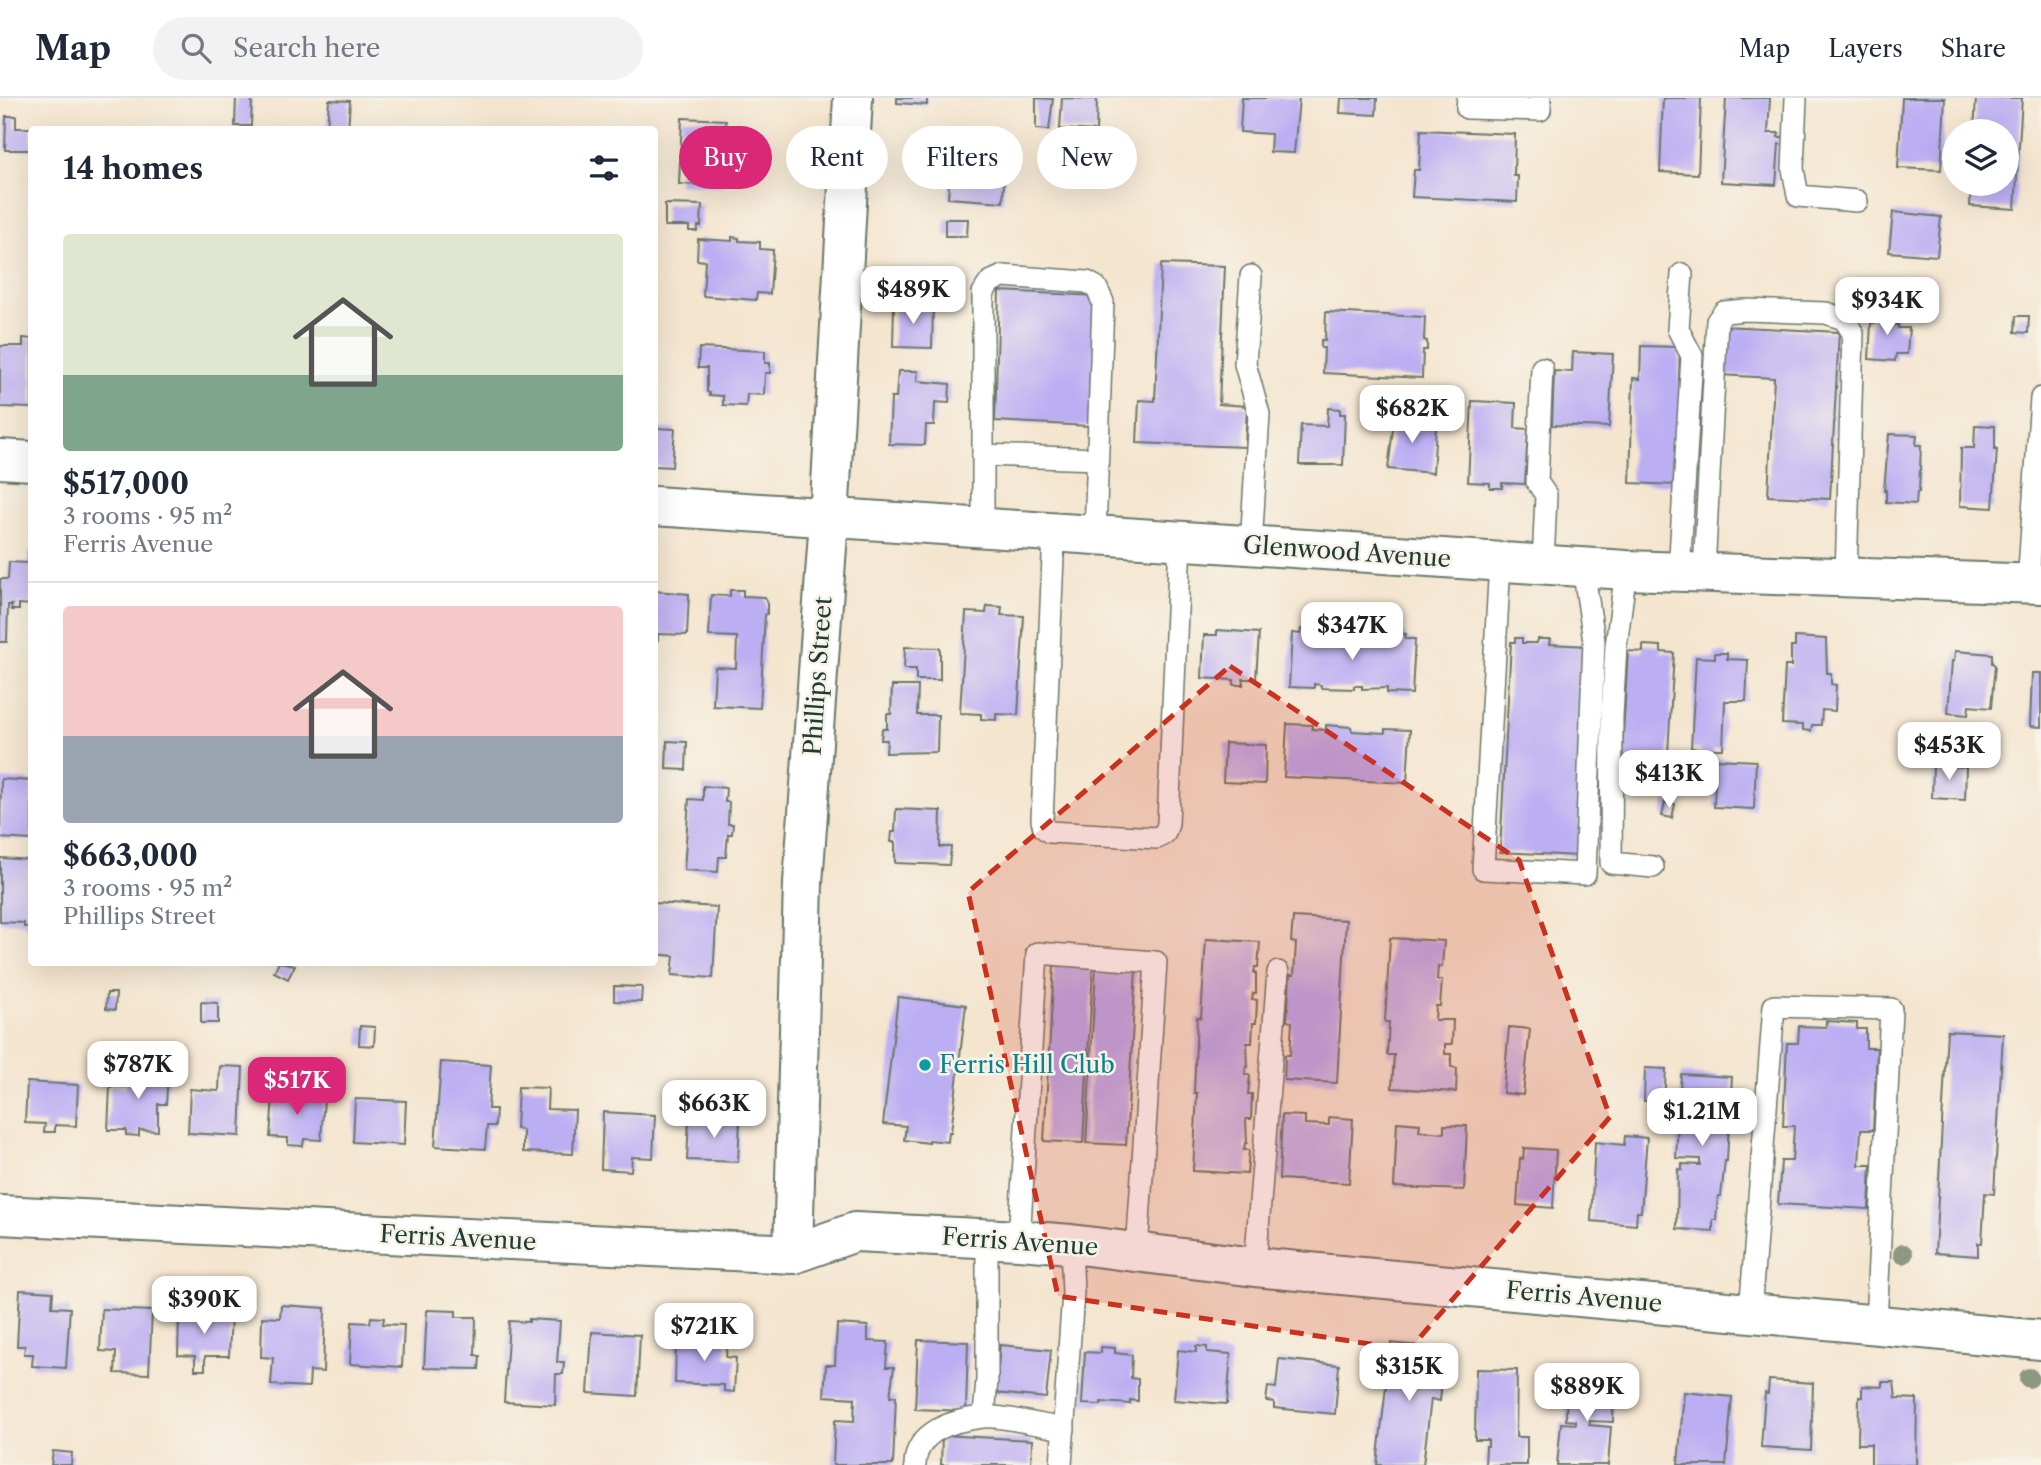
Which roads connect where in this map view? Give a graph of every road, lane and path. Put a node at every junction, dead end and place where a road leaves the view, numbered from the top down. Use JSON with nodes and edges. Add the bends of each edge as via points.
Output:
{"nodes":[{"id":1,"x":853,"y":98,"type":"edge"},
{"id":2,"x":1468,"y":98,"type":"edge"},
{"id":3,"x":1540,"y":98,"type":"edge"},
{"id":4,"x":1796,"y":98,"type":"edge"},
{"id":5,"x":1857,"y":201,"type":"dead end"},
{"id":6,"x":1682,"y":274,"type":"dead end"},
{"id":7,"x":1251,"y":276,"type":"dead end"},
{"id":8,"x":1542,"y":368,"type":"dead end"},
{"id":9,"x":2041,"y":398,"type":"edge"},
{"id":10,"x":983,"y":455,"type":"junction"},
{"id":11,"x":0,"y":459,"type":"edge"},
{"id":12,"x":1097,"y":459,"type":"junction"},
{"id":13,"x":28,"y":461,"type":"edge"},
{"id":14,"x":658,"y":506,"type":"edge"},
{"id":15,"x":829,"y":519,"type":"junction"},
{"id":16,"x":983,"y":529,"type":"junction"},
{"id":17,"x":1054,"y":533,"type":"junction"},
{"id":18,"x":1095,"y":536,"type":"junction"},
{"id":19,"x":1180,"y":541,"type":"junction"},
{"id":20,"x":1251,"y":546,"type":"junction"},
{"id":21,"x":1500,"y":562,"type":"junction"},
{"id":22,"x":1543,"y":565,"type":"junction"},
{"id":23,"x":1583,"y":567,"type":"junction"},
{"id":24,"x":1626,"y":570,"type":"junction"},
{"id":25,"x":1692,"y":571,"type":"junction"},
{"id":26,"x":1846,"y":576,"type":"junction"},
{"id":27,"x":2034,"y":584,"type":"edge"},
{"id":28,"x":1653,"y":867,"type":"dead end"},
{"id":29,"x":1278,"y":972,"type":"dead end"},
{"id":30,"x":0,"y":1215,"type":"edge"},
{"id":31,"x":1003,"y":1239,"type":"junction"},
{"id":32,"x":1071,"y":1244,"type":"junction"},
{"id":33,"x":1137,"y":1252,"type":"junction"},
{"id":34,"x":793,"y":1254,"type":"junction"},
{"id":35,"x":1255,"y":1266,"type":"junction"},
{"id":36,"x":1750,"y":1313,"type":"junction"},
{"id":37,"x":1876,"y":1324,"type":"junction"},
{"id":38,"x":2041,"y":1340,"type":"edge"},
{"id":39,"x":984,"y":1416,"type":"junction"},
{"id":40,"x":1064,"y":1429,"type":"junction"},
{"id":41,"x":915,"y":1465,"type":"edge"},
{"id":42,"x":1062,"y":1465,"type":"edge"}],
"edges":[{"from":1,"to":15,"type":"street","name":"Phillips Street"},
{"from":2,"to":3,"type":"lane","via":[[1468,108],[1540,110]]},
{"from":4,"to":5,"type":"lane","via":[[1793,169],[1798,196]]},
{"from":6,"to":25,"type":"lane","via":[[1678,329],[1692,356]]},
{"from":7,"to":20,"type":"lane","via":[[1245,364],[1259,414]]},
{"from":8,"to":22,"type":"lane","via":[[1537,482],[1546,495]]},
{"from":9,"to":27,"type":"lane"},
{"from":10,"to":12,"type":"lane"},
{"from":10,"to":12,"type":"lane","via":[[983,293],[990,282],[1003,276],[1087,282],[1096,287],[1103,302]]},
{"from":10,"to":16,"type":"lane"},
{"from":11,"to":13,"type":"street"},
{"from":12,"to":18,"type":"lane"},
{"from":14,"to":15,"type":"street","name":"Glenwood Avenue"},
{"from":15,"to":16,"type":"street","name":"Glenwood Avenue"},
{"from":15,"to":34,"type":"street","name":"Phillips Street","via":[[803,883]]},
{"from":16,"to":17,"type":"street","name":"Glenwood Avenue"},
{"from":17,"to":18,"type":"street","name":"Glenwood Avenue"},
{"from":17,"to":19,"type":"lane","via":[[1042,820],[1049,832],[1157,838],[1165,833]]},
{"from":18,"to":19,"type":"street","name":"Glenwood Avenue"},
{"from":19,"to":20,"type":"street","name":"Glenwood Avenue"},
{"from":20,"to":21,"type":"street","name":"Glenwood Avenue"},
{"from":21,"to":22,"type":"street","name":"Glenwood Avenue"},
{"from":21,"to":23,"type":"lane","via":[[1483,869],[1585,874],[1594,641]]},
{"from":22,"to":23,"type":"street","name":"Glenwood Avenue"},
{"from":23,"to":24,"type":"street","name":"Glenwood Avenue"},
{"from":24,"to":25,"type":"street","name":"Glenwood Avenue"},
{"from":24,"to":28,"type":"lane","via":[[1612,716],[1611,863]]},
{"from":25,"to":26,"type":"street","name":"Glenwood Avenue"},
{"from":25,"to":26,"type":"lane","via":[[1717,321],[1724,312],[1745,310],[1826,313],[1844,319],[1853,333]]},
{"from":26,"to":27,"type":"street","name":"Glenwood Avenue"},
{"from":29,"to":35,"type":"lane"},
{"from":30,"to":34,"type":"street","name":"Ferris Avenue"},
{"from":31,"to":32,"type":"street","name":"Ferris Avenue"},
{"from":31,"to":33,"type":"lane","via":[[1037,953],[1156,962]]},
{"from":31,"to":34,"type":"street","name":"Ferris Avenue","via":[[855,1232]]},
{"from":31,"to":39,"type":"lane"},
{"from":32,"to":33,"type":"street","name":"Ferris Avenue"},
{"from":32,"to":40,"type":"lane","via":[[1073,1293]]},
{"from":33,"to":35,"type":"street","name":"Ferris Avenue"},
{"from":35,"to":36,"type":"street","name":"Ferris Avenue"},
{"from":36,"to":37,"type":"street","name":"Ferris Avenue"},
{"from":36,"to":37,"type":"lane","via":[[1774,1006],[1891,1009]]},
{"from":37,"to":38,"type":"street","name":"Ferris Avenue"},
{"from":39,"to":40,"type":"lane"},
{"from":39,"to":41,"type":"lane","via":[[932,1430],[915,1452]]},
{"from":40,"to":42,"type":"lane"}]}
